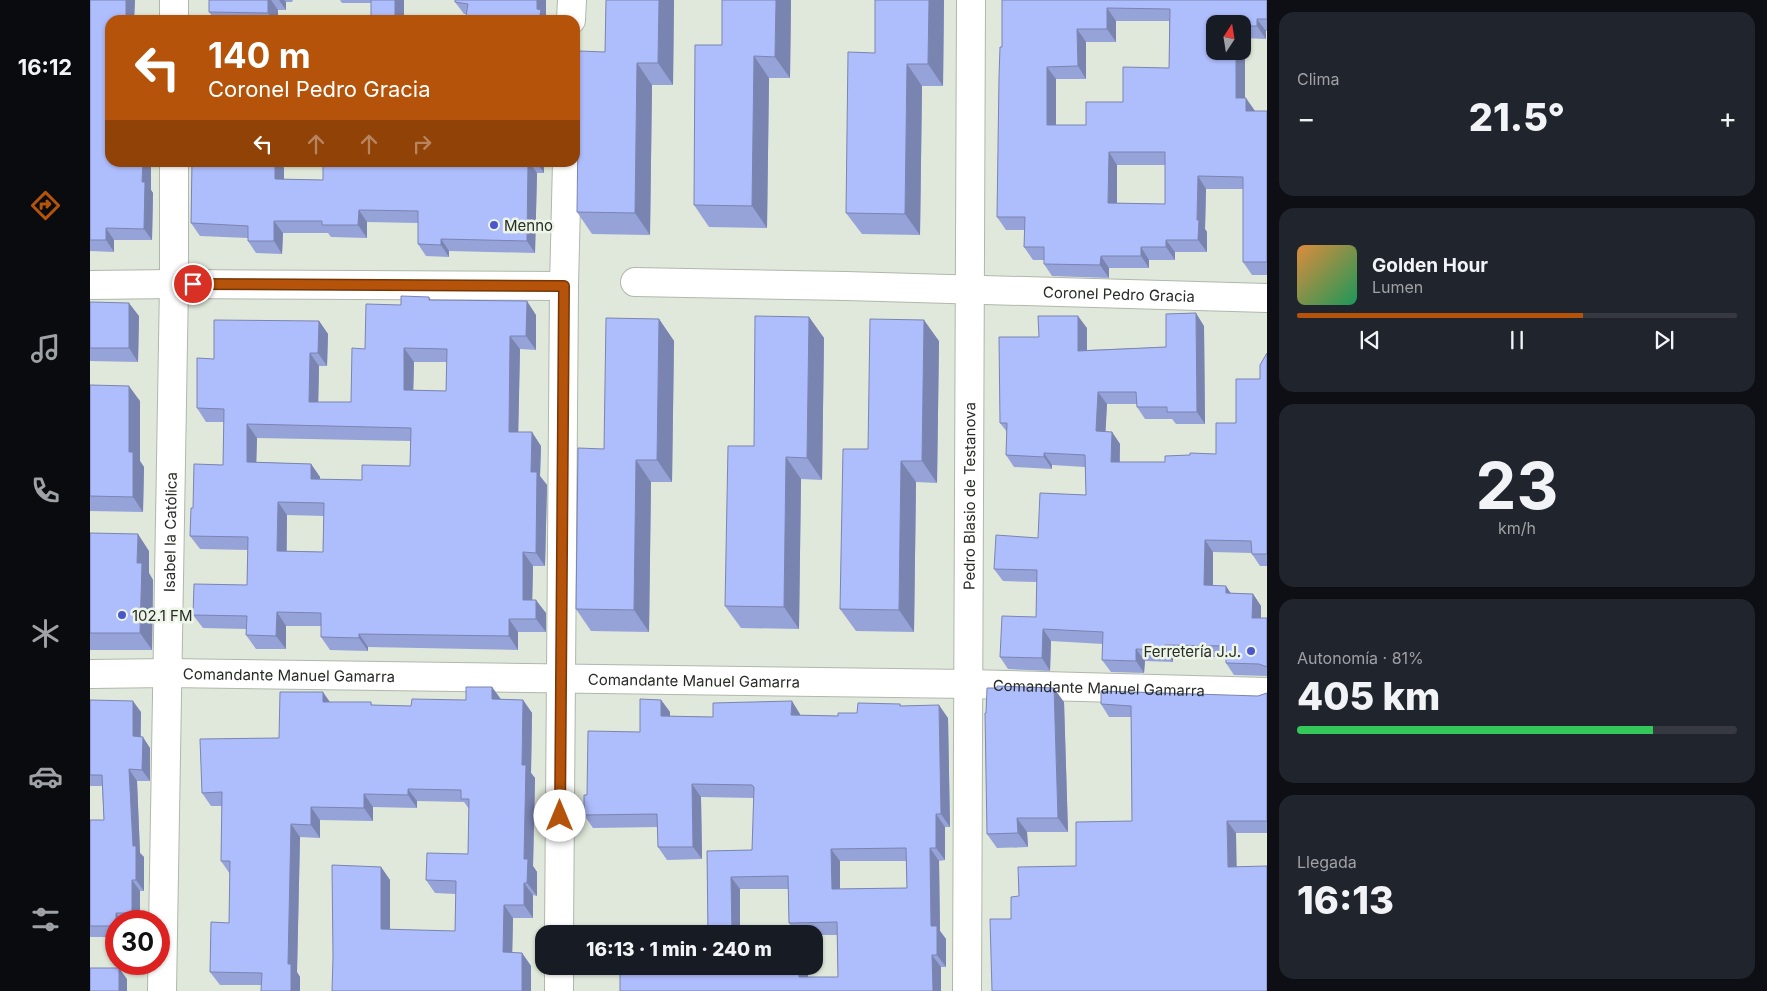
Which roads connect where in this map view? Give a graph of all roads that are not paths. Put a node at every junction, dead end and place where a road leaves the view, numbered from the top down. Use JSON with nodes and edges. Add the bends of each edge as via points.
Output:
{"nodes":[{"id":1,"x":174,"y":0,"type":"edge"},
{"id":2,"x":572,"y":0,"type":"edge"},
{"id":3,"x":971,"y":0,"type":"edge"},
{"id":4,"x":174,"y":15,"type":"edge"},
{"id":5,"x":571,"y":15,"type":"edge"},
{"id":6,"x":174,"y":167,"type":"edge"},
{"id":7,"x":567,"y":167,"type":"edge"},
{"id":8,"x":635,"y":282,"type":"dead end"},
{"id":9,"x":174,"y":284,"type":"junction"},
{"id":10,"x":90,"y":286,"type":"edge"},
{"id":11,"x":564,"y":286,"type":"junction"},
{"id":12,"x":970,"y":290,"type":"junction"},
{"id":13,"x":1267,"y":298,"type":"edge"},
{"id":14,"x":168,"y":673,"type":"junction"},
{"id":15,"x":90,"y":674,"type":"edge"},
{"id":16,"x":561,"y":678,"type":"junction"},
{"id":17,"x":968,"y":684,"type":"junction"},
{"id":18,"x":1267,"y":692,"type":"edge"},
{"id":19,"x":559,"y":925,"type":"edge"},
{"id":20,"x":559,"y":975,"type":"edge"},
{"id":21,"x":162,"y":991,"type":"edge"},
{"id":22,"x":559,"y":991,"type":"edge"},
{"id":23,"x":967,"y":991,"type":"edge"}],
"edges":[{"from":1,"to":4,"type":"street"},
{"from":2,"to":5,"type":"street"},
{"from":3,"to":12,"type":"street","name":"Pedro Blasio de Testanova"},
{"from":6,"to":9,"type":"street","name":"Isabel la Católica"},
{"from":7,"to":11,"type":"street"},
{"from":8,"to":12,"type":"street","name":"Coronel Pedro Gracia"},
{"from":9,"to":10,"type":"street"},
{"from":9,"to":11,"type":"street"},
{"from":9,"to":14,"type":"street","name":"Isabel la Católica"},
{"from":11,"to":16,"type":"street"},
{"from":12,"to":13,"type":"street","name":"Coronel Pedro Gracia"},
{"from":12,"to":17,"type":"street","name":"Pedro Blasio de Testanova"},
{"from":14,"to":15,"type":"street","name":"Comandante Manuel Gamarra"},
{"from":14,"to":16,"type":"street","name":"Comandante Manuel Gamarra"},
{"from":14,"to":21,"type":"street","name":"Isabel la Católica"},
{"from":16,"to":17,"type":"street","name":"Comandante Manuel Gamarra"},
{"from":16,"to":19,"type":"street"},
{"from":17,"to":18,"type":"street","name":"Comandante Manuel Gamarra"},
{"from":17,"to":23,"type":"street","name":"Pedro Blasio de Testanova"},
{"from":20,"to":22,"type":"street"}]}
